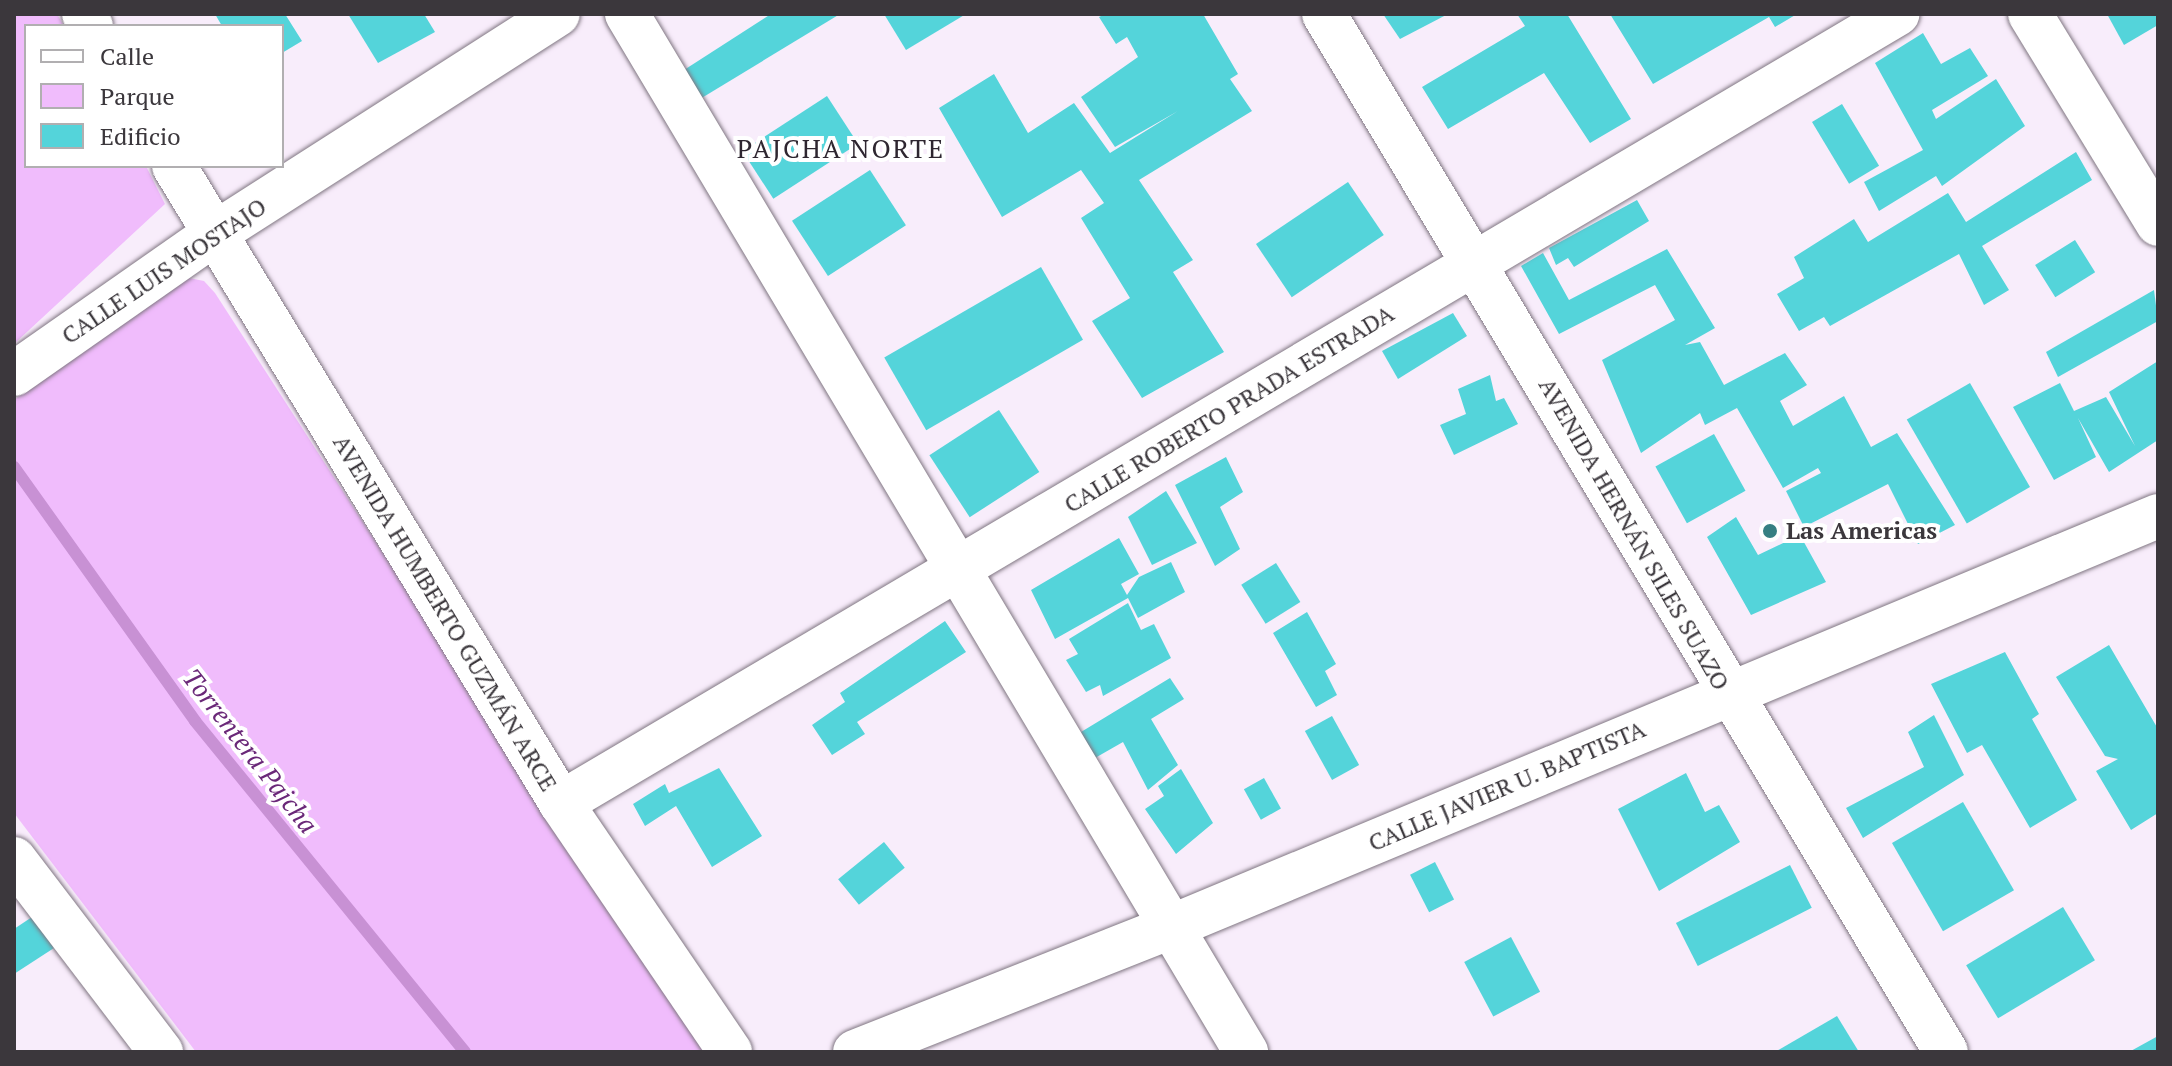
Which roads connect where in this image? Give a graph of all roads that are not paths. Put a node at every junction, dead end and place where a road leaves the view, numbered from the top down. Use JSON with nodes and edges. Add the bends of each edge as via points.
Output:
{"nodes":[{"id":1,"x":558,"y":14,"type":"edge"},
{"id":2,"x":627,"y":14,"type":"edge"},
{"id":3,"x":1324,"y":14,"type":"edge"},
{"id":4,"x":1897,"y":14,"type":"edge"},
{"id":5,"x":2030,"y":14,"type":"edge"},
{"id":6,"x":175,"y":168,"type":"edge"},
{"id":7,"x":2158,"y":224,"type":"edge"},
{"id":8,"x":214,"y":234,"type":"junction"},
{"id":9,"x":1475,"y":263,"type":"junction"},
{"id":10,"x":14,"y":374,"type":"edge"},
{"id":11,"x":2158,"y":516,"type":"edge"},
{"id":12,"x":962,"y":569,"type":"junction"},
{"id":13,"x":1728,"y":694,"type":"junction"},
{"id":14,"x":561,"y":803,"type":"junction"},
{"id":15,"x":14,"y":859,"type":"edge"},
{"id":16,"x":1173,"y":926,"type":"junction"},
{"id":17,"x":144,"y":1047,"type":"edge"},
{"id":18,"x":730,"y":1052,"type":"edge"},
{"id":19,"x":855,"y":1052,"type":"edge"},
{"id":20,"x":1246,"y":1052,"type":"edge"},
{"id":21,"x":1946,"y":1052,"type":"edge"}],
"edges":[{"from":1,"to":8,"type":"street","name":"CALLE LUIS MOSTAJO"},
{"from":2,"to":12,"type":"street"},
{"from":3,"to":9,"type":"street","name":"AVENIDA HERNÁN SILES SUAZO"},
{"from":4,"to":9,"type":"street","name":"CALLE ROBERTO PRADA ESTRADA"},
{"from":5,"to":7,"type":"street"},
{"from":6,"to":8,"type":"street","name":"AVENIDA HUMBERTO GUZMÁN ARCE"},
{"from":8,"to":10,"type":"street","name":"CALLE LUIS MOSTAJO"},
{"from":8,"to":14,"type":"street","name":"AVENIDA HUMBERTO GUZMÁN ARCE"},
{"from":9,"to":12,"type":"street","name":"CALLE ROBERTO PRADA ESTRADA"},
{"from":9,"to":13,"type":"street","name":"AVENIDA HERNÁN SILES SUAZO"},
{"from":11,"to":13,"type":"street","name":"CALLE JAVIER U. BAPTISTA"},
{"from":12,"to":14,"type":"street","name":"CALLE ROBERTO PRADA ESTRADA"},
{"from":12,"to":16,"type":"street"},
{"from":13,"to":16,"type":"street","name":"CALLE JAVIER U. BAPTISTA"},
{"from":13,"to":21,"type":"street","name":"AVENIDA HERNÁN SILES SUAZO"},
{"from":14,"to":18,"type":"street","name":"AVENIDA HUMBERTO GUZMÁN ARCE"},
{"from":15,"to":17,"type":"street"},
{"from":16,"to":19,"type":"street","name":"CALLE JAVIER U. BAPTISTA"},
{"from":16,"to":20,"type":"street"}]}
